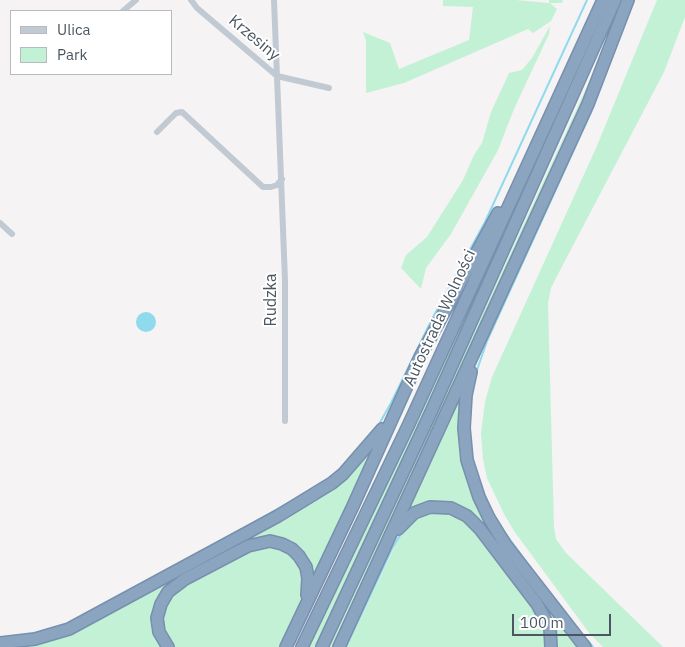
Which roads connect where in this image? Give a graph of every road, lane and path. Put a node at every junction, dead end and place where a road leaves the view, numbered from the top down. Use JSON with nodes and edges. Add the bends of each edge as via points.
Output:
{"nodes":[{"id":1,"x":136,"y":0,"type":"edge"},
{"id":2,"x":191,"y":0,"type":"edge"},
{"id":3,"x":274,"y":0,"type":"edge"},
{"id":4,"x":603,"y":0,"type":"edge"},
{"id":5,"x":615,"y":0,"type":"edge"},
{"id":6,"x":628,"y":0,"type":"edge"},
{"id":7,"x":124,"y":10,"type":"edge"},
{"id":8,"x":278,"y":76,"type":"junction"},
{"id":9,"x":329,"y":88,"type":"dead end"},
{"id":10,"x":157,"y":132,"type":"dead end"},
{"id":11,"x":530,"y":160,"type":"junction"},
{"id":12,"x":282,"y":178,"type":"junction"},
{"id":13,"x":0,"y":223,"type":"edge"},
{"id":14,"x":12,"y":234,"type":"dead end"},
{"id":15,"x":484,"y":332,"type":"junction"},
{"id":16,"x":404,"y":391,"type":"junction"},
{"id":17,"x":284,"y":421,"type":"dead end"},
{"id":18,"x":376,"y":567,"type":"junction"},
{"id":19,"x":301,"y":615,"type":"junction"},
{"id":20,"x":0,"y":643,"type":"edge"},
{"id":21,"x":168,"y":647,"type":"edge"},
{"id":22,"x":286,"y":647,"type":"edge"},
{"id":23,"x":302,"y":647,"type":"edge"},
{"id":24,"x":322,"y":647,"type":"edge"},
{"id":25,"x":339,"y":647,"type":"edge"},
{"id":26,"x":551,"y":647,"type":"edge"},
{"id":27,"x":585,"y":647,"type":"edge"}],
"edges":[{"from":1,"to":7,"type":"street"},
{"from":2,"to":8,"type":"street","name":"Krzesiny"},
{"from":3,"to":8,"type":"street","name":"Rudzka"},
{"from":4,"to":11,"type":"highway","name":"Autostrada Wolności"},
{"from":5,"to":24,"type":"highway","name":"Autostrada Wolności"},
{"from":6,"to":15,"type":"highway","via":[[588,104]]},
{"from":8,"to":9,"type":"street"},
{"from":8,"to":12,"type":"street","name":"Rudzka"},
{"from":10,"to":12,"type":"street","via":[[176,113],[182,112],[262,187],[271,187]]},
{"from":11,"to":16,"type":"highway","via":[[445,308]]},
{"from":11,"to":23,"type":"highway","name":"Autostrada Wolności"},
{"from":12,"to":17,"type":"street","name":"Rudzka"},
{"from":13,"to":14,"type":"street"},
{"from":15,"to":18,"type":"highway"},
{"from":15,"to":27,"type":"highway","via":[[469,378],[464,409],[465,448],[473,482],[499,535]]},
{"from":16,"to":19,"type":"highway"},
{"from":16,"to":20,"type":"highway","via":[[371,443],[332,483],[80,624],[39,638]]},
{"from":18,"to":25,"type":"highway"},
{"from":18,"to":26,"type":"highway","via":[[400,526],[411,515],[430,507],[455,510],[480,529],[537,604],[548,624]]},
{"from":19,"to":21,"type":"highway","via":[[308,582],[307,570],[301,559],[282,544],[270,541],[255,543],[185,579],[168,592],[157,618],[159,632]]},
{"from":19,"to":22,"type":"highway"}]}
